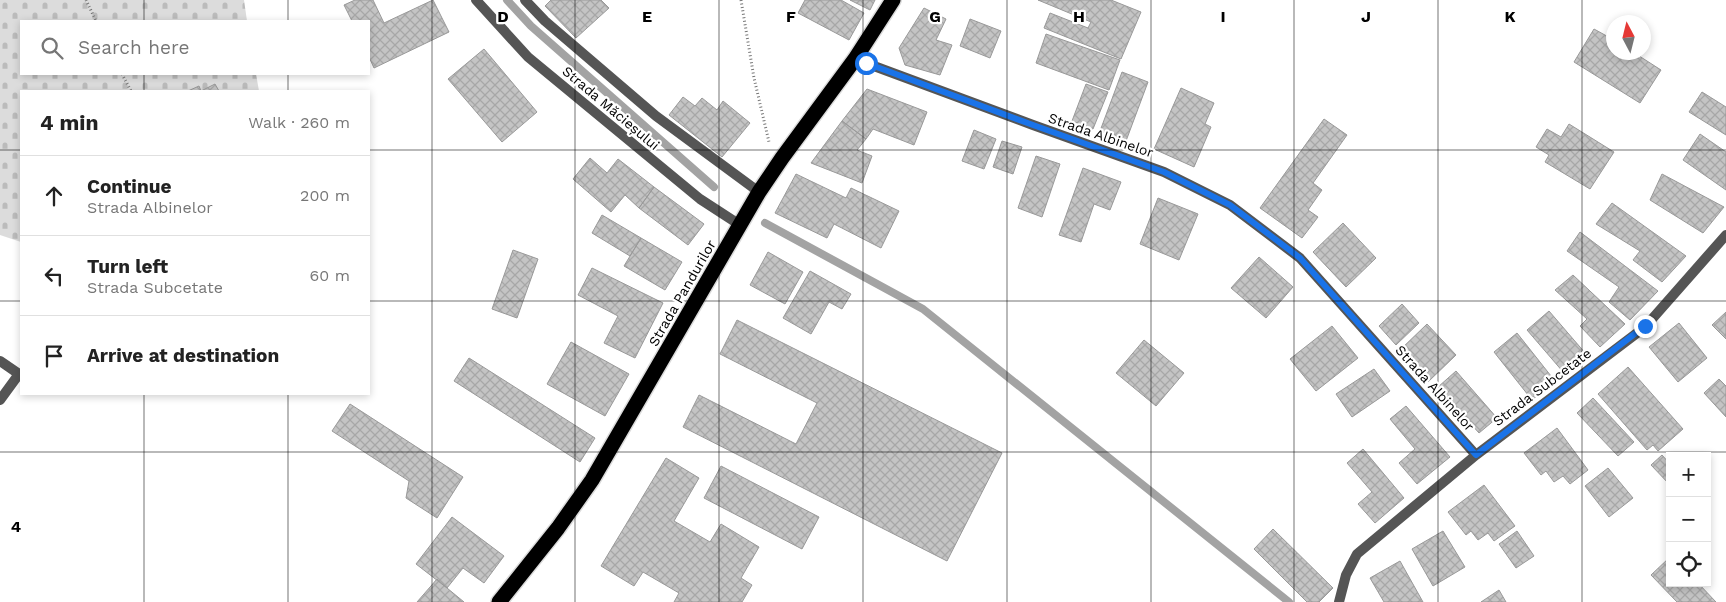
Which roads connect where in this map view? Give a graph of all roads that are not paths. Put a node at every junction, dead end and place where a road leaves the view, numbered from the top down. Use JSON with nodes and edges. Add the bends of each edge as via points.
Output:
{"nodes":[{"id":1,"x":476,"y":0,"type":"edge"},
{"id":2,"x":525,"y":0,"type":"edge"},
{"id":3,"x":893,"y":0,"type":"edge"},
{"id":4,"x":855,"y":59,"type":"junction"},
{"id":5,"x":759,"y":192,"type":"junction"},
{"id":6,"x":740,"y":225,"type":"junction"},
{"id":7,"x":1726,"y":235,"type":"edge"},
{"id":8,"x":0,"y":361,"type":"edge"},
{"id":9,"x":0,"y":400,"type":"edge"},
{"id":10,"x":1476,"y":455,"type":"junction"},
{"id":11,"x":1341,"y":600,"type":"edge"},
{"id":12,"x":499,"y":602,"type":"edge"}],
"edges":[{"from":1,"to":6,"type":"street","name":"Strada Măcieșului","via":[[528,57],[700,199]]},
{"from":2,"to":5,"type":"street","name":"Strada Măcieșului","via":[[656,116]]},
{"from":3,"to":4,"type":"highway","name":"Strada Pandurilor"},
{"from":4,"to":5,"type":"highway","name":"Strada Pandurilor"},
{"from":4,"to":10,"type":"street","name":"Strada Albinelor","via":[[1164,172],[1230,205],[1300,258]]},
{"from":5,"to":6,"type":"highway","name":"Strada Pandurilor"},
{"from":6,"to":12,"type":"highway","name":"Strada Pandurilor","via":[[592,480]]},
{"from":7,"to":10,"type":"street","name":"Strada Subcetate","via":[[1645,326]]},
{"from":8,"to":9,"type":"street","via":[[19,374]]},
{"from":10,"to":11,"type":"street","name":"Strada Subcetate","via":[[1357,554],[1346,575]]}]}
